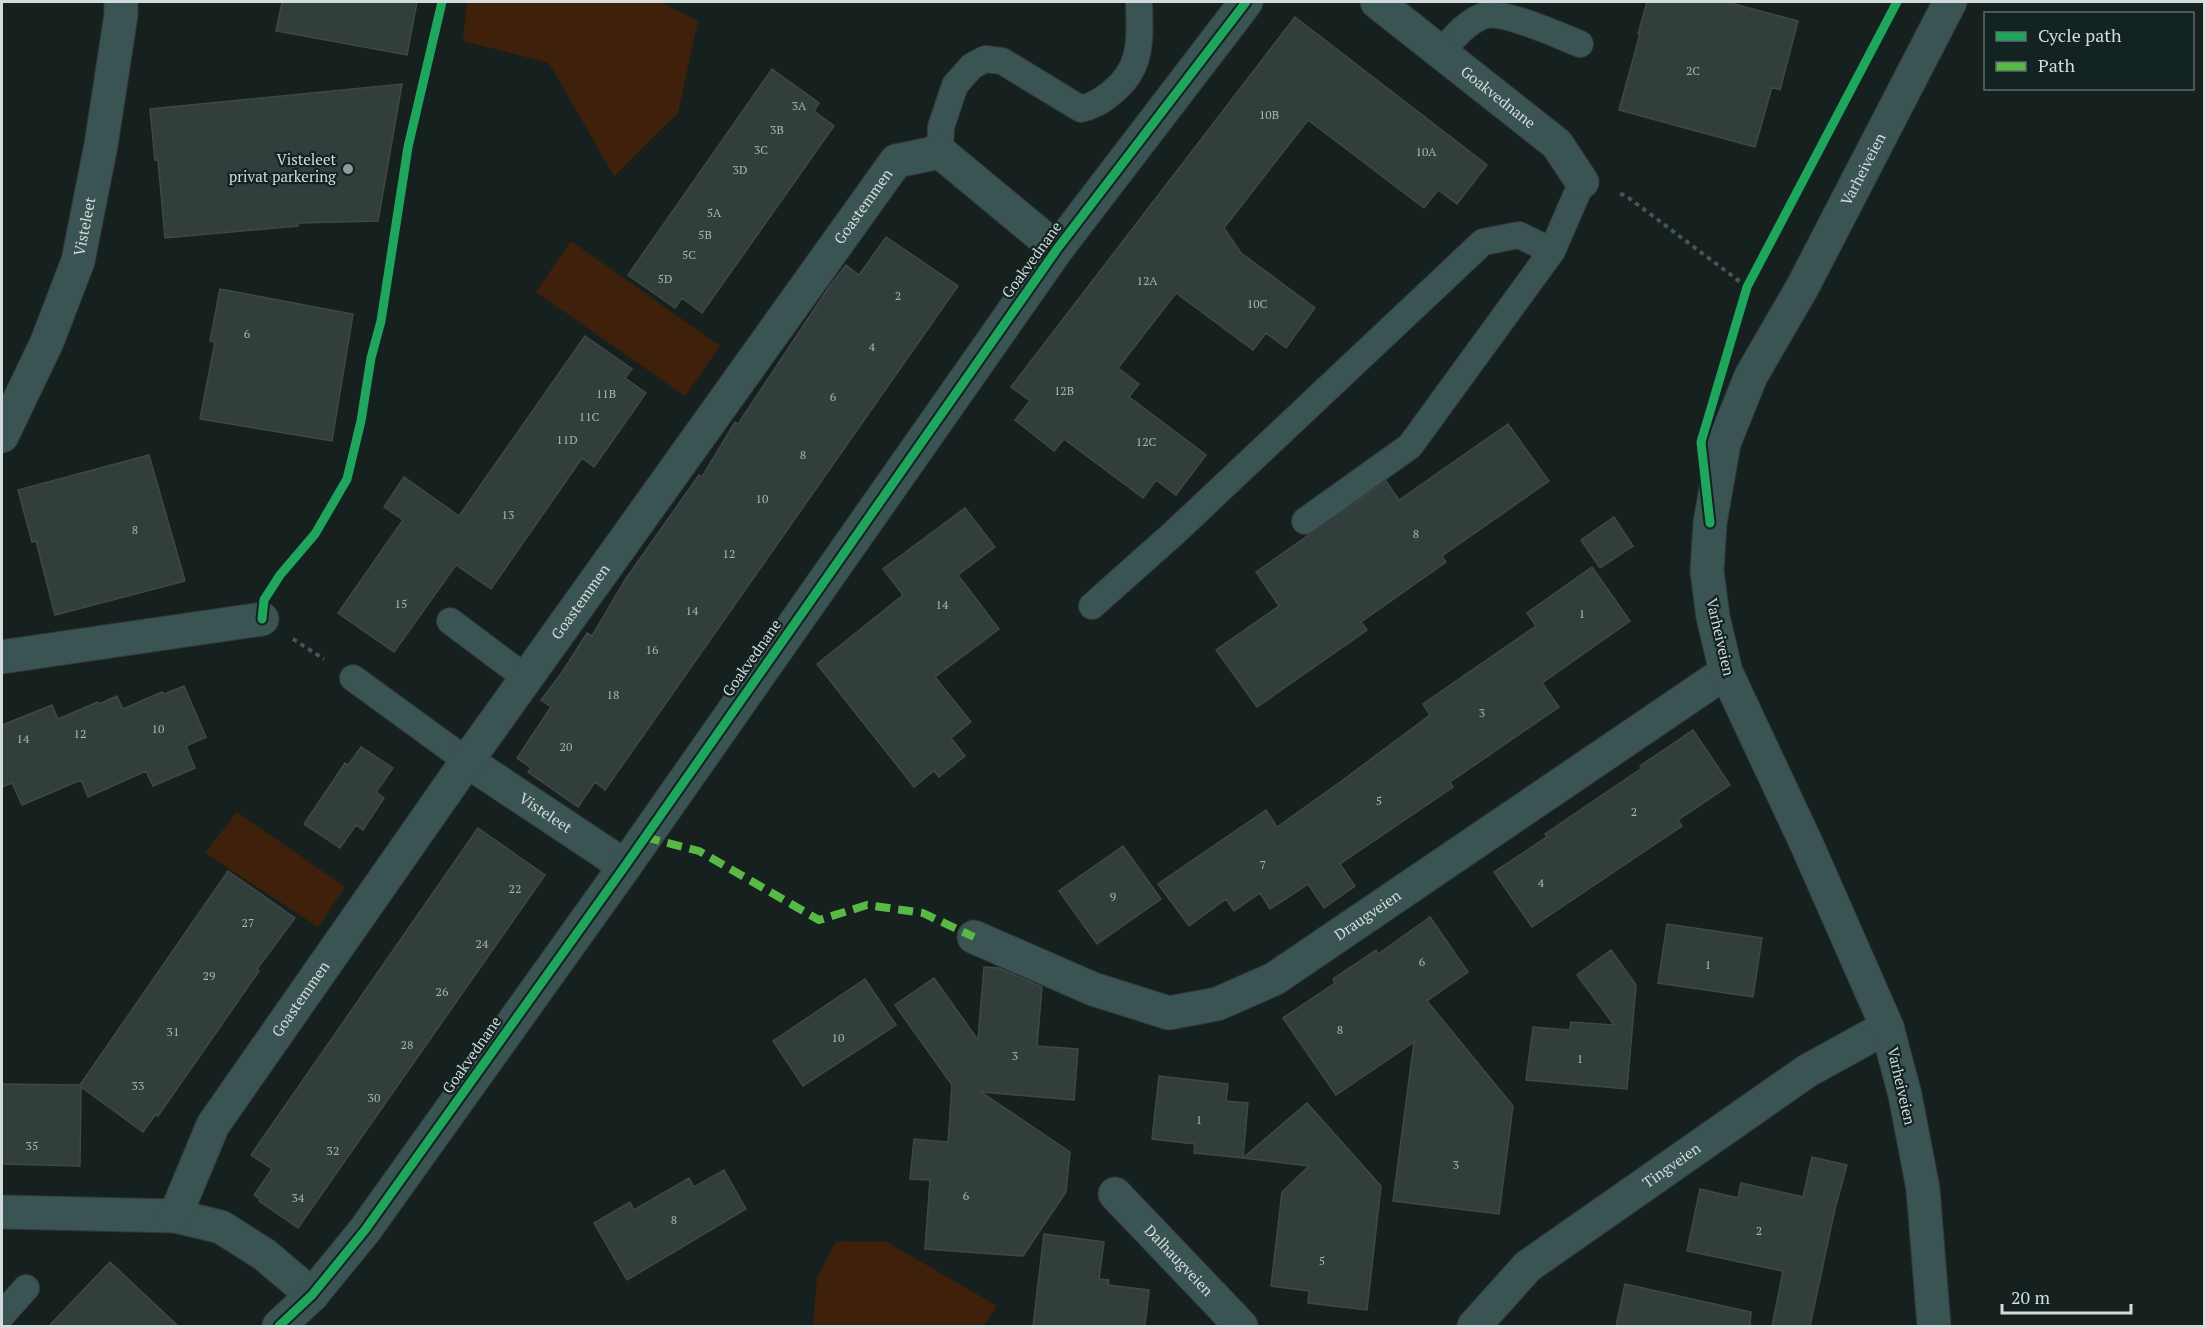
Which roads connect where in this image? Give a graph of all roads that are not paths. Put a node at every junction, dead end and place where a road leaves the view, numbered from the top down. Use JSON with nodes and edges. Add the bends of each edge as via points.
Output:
{"nodes":[{"id":1,"x":121,"y":2,"type":"edge"},
{"id":2,"x":1139,"y":2,"type":"edge"},
{"id":3,"x":1246,"y":2,"type":"edge"},
{"id":4,"x":1377,"y":2,"type":"edge"},
{"id":5,"x":1950,"y":2,"type":"edge"},
{"id":6,"x":1580,"y":44,"type":"dead end"},
{"id":7,"x":1441,"y":52,"type":"junction"},
{"id":8,"x":939,"y":152,"type":"junction"},
{"id":9,"x":1582,"y":182,"type":"joint"},
{"id":10,"x":1057,"y":249,"type":"junction"},
{"id":11,"x":1552,"y":251,"type":"junction"},
{"id":12,"x":2,"y":436,"type":"edge"},
{"id":13,"x":1305,"y":521,"type":"dead end"},
{"id":14,"x":1092,"y":606,"type":"dead end"},
{"id":15,"x":262,"y":619,"type":"road end"},
{"id":16,"x":450,"y":621,"type":"dead end"},
{"id":17,"x":2,"y":657,"type":"edge"},
{"id":18,"x":1726,"y":672,"type":"junction"},
{"id":19,"x":353,"y":678,"type":"road end"},
{"id":20,"x":526,"y":678,"type":"junction"},
{"id":21,"x":467,"y":761,"type":"junction"},
{"id":22,"x":625,"y":866,"type":"junction"},
{"id":23,"x":974,"y":937,"type":"dead end"},
{"id":24,"x":1887,"y":1027,"type":"junction"},
{"id":25,"x":1114,"y":1194,"type":"dead end"},
{"id":26,"x":2,"y":1212,"type":"edge"},
{"id":27,"x":175,"y":1216,"type":"junction"},
{"id":28,"x":26,"y":1288,"type":"dead end"},
{"id":29,"x":312,"y":1295,"type":"junction"},
{"id":30,"x":2,"y":1314,"type":"edge"},
{"id":31,"x":279,"y":1326,"type":"edge"},
{"id":32,"x":1241,"y":1326,"type":"edge"},
{"id":33,"x":1474,"y":1326,"type":"edge"},
{"id":34,"x":1934,"y":1326,"type":"edge"}],
"edges":[{"from":1,"to":12,"type":"street","name":"Visteleet","via":[[101,146],[78,261],[47,342]]},
{"from":2,"to":8,"type":"lane","via":[[1140,39],[1133,69],[1118,88],[1095,106],[1081,109],[1002,61],[985,59],[972,66],[955,85],[941,127]]},
{"from":3,"to":10,"type":"street","name":"Goakvednane"},
{"from":4,"to":7,"type":"street","name":"Goakvednane"},
{"from":5,"to":18,"type":"street","name":"Varheiveien","via":[[1802,288],[1751,376],[1724,443],[1710,523],[1707,571]]},
{"from":6,"to":7,"type":"lane","via":[[1507,17],[1485,15],[1466,26]]},
{"from":7,"to":9,"type":"street","name":"Goakvednane","via":[[1557,144]]},
{"from":8,"to":10,"type":"street"},
{"from":8,"to":20,"type":"street","name":"Goastemmen","via":[[896,161]]},
{"from":9,"to":11,"type":"lane"},
{"from":10,"to":22,"type":"street","name":"Goakvednane"},
{"from":11,"to":13,"type":"lane","via":[[1410,446]]},
{"from":11,"to":14,"type":"lane","via":[[1519,235],[1483,242]]},
{"from":15,"to":17,"type":"street"},
{"from":16,"to":20,"type":"lane"},
{"from":18,"to":23,"type":"street","name":"Draugveien","via":[[1274,979],[1217,1004],[1169,1013],[1093,989]]},
{"from":18,"to":24,"type":"street","name":"Varheiveien"},
{"from":19,"to":21,"type":"lane"},
{"from":20,"to":21,"type":"street","name":"Goastemmen"},
{"from":21,"to":22,"type":"street","name":"Visteleet"},
{"from":21,"to":27,"type":"street","name":"Goastemmen","via":[[213,1125]]},
{"from":22,"to":29,"type":"street","name":"Goakvednane","via":[[365,1230]]},
{"from":24,"to":33,"type":"street","name":"Tingveien","via":[[1807,1071],[1528,1266]]},
{"from":24,"to":34,"type":"street","name":"Varheiveien","via":[[1923,1190]]},
{"from":25,"to":32,"type":"street","name":"Dalhaugveien"},
{"from":26,"to":27,"type":"street"},
{"from":27,"to":29,"type":"street","via":[[221,1227],[266,1255]]},
{"from":28,"to":30,"type":"lane"},
{"from":29,"to":31,"type":"street","name":"Goakvednane"}]}
